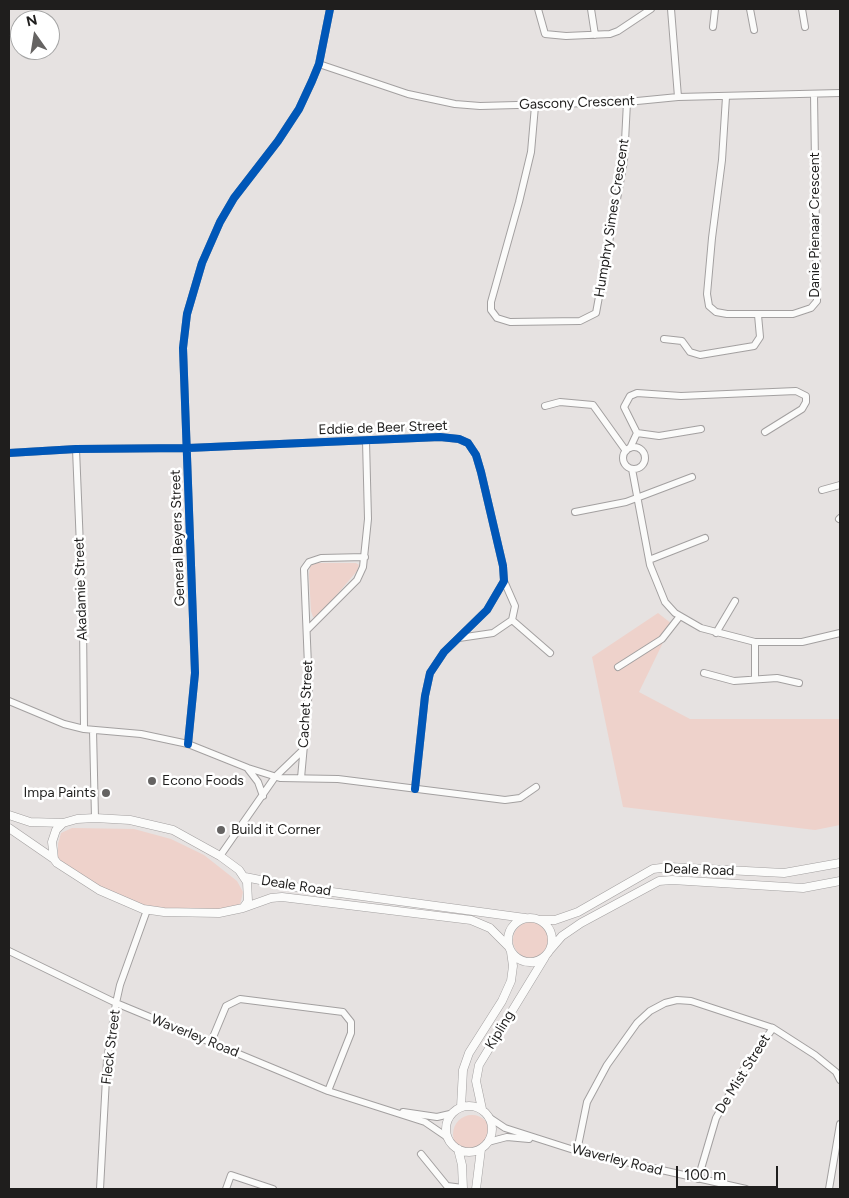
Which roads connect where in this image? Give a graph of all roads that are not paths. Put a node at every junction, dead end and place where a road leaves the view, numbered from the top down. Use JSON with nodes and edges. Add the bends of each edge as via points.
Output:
{"nodes":[{"id":1,"x":330,"y":9,"type":"edge"},
{"id":2,"x":538,"y":9,"type":"edge"},
{"id":3,"x":591,"y":9,"type":"edge"},
{"id":4,"x":651,"y":9,"type":"edge"},
{"id":5,"x":671,"y":9,"type":"edge"},
{"id":6,"x":715,"y":9,"type":"edge"},
{"id":7,"x":750,"y":9,"type":"edge"},
{"id":8,"x":802,"y":9,"type":"edge"},
{"id":9,"x":713,"y":27,"type":"dead end"},
{"id":10,"x":805,"y":27,"type":"dead end"},
{"id":11,"x":754,"y":30,"type":"dead end"},
{"id":12,"x":595,"y":35,"type":"junction"},
{"id":13,"x":320,"y":64,"type":"junction"},
{"id":14,"x":840,"y":93,"type":"edge"},
{"id":15,"x":814,"y":94,"type":"junction"},
{"id":16,"x":678,"y":97,"type":"junction"},
{"id":17,"x":726,"y":97,"type":"junction"},
{"id":18,"x":627,"y":102,"type":"junction"},
{"id":19,"x":535,"y":106,"type":"junction"},
{"id":20,"x":758,"y":315,"type":"junction"},
{"id":21,"x":664,"y":339,"type":"dead end"},
{"id":22,"x":545,"y":406,"type":"dead end"},
{"id":23,"x":701,"y":429,"type":"dead end"},
{"id":24,"x":765,"y":432,"type":"dead end"},
{"id":25,"x":637,"y":433,"type":"junction"},
{"id":26,"x":366,"y":441,"type":"junction"},
{"id":27,"x":188,"y":448,"type":"junction"},
{"id":28,"x":76,"y":449,"type":"junction"},
{"id":29,"x":628,"y":449,"type":"junction"},
{"id":30,"x":9,"y":453,"type":"edge"},
{"id":31,"x":632,"y":469,"type":"junction"},
{"id":32,"x":692,"y":478,"type":"dead end"},
{"id":33,"x":840,"y":485,"type":"edge"},
{"id":34,"x":822,"y":490,"type":"dead end"},
{"id":35,"x":637,"y":498,"type":"junction"},
{"id":36,"x":575,"y":512,"type":"dead end"},
{"id":37,"x":705,"y":538,"type":"dead end"},
{"id":38,"x":365,"y":557,"type":"junction"},
{"id":39,"x":649,"y":560,"type":"junction"},
{"id":40,"x":504,"y":581,"type":"junction"},
{"id":41,"x":735,"y":601,"type":"dead end"},
{"id":42,"x":680,"y":616,"type":"junction"},
{"id":43,"x":512,"y":620,"type":"junction"},
{"id":44,"x":308,"y":629,"type":"junction"},
{"id":45,"x":716,"y":633,"type":"junction"},
{"id":46,"x":840,"y":633,"type":"edge"},
{"id":47,"x":458,"y":638,"type":"junction"},
{"id":48,"x":755,"y":642,"type":"junction"},
{"id":49,"x":550,"y":653,"type":"dead end"},
{"id":50,"x":618,"y":667,"type":"dead end"},
{"id":51,"x":704,"y":673,"type":"dead end"},
{"id":52,"x":755,"y":679,"type":"junction"},
{"id":53,"x":798,"y":683,"type":"dead end"},
{"id":54,"x":9,"y":701,"type":"edge"},
{"id":55,"x":84,"y":729,"type":"junction"},
{"id":56,"x":93,"y":730,"type":"junction"},
{"id":57,"x":188,"y":744,"type":"junction"},
{"id":58,"x":303,"y":750,"type":"junction"},
{"id":59,"x":248,"y":768,"type":"junction"},
{"id":60,"x":275,"y":777,"type":"junction"},
{"id":61,"x":301,"y":778,"type":"junction"},
{"id":62,"x":536,"y":787,"type":"dead end"},
{"id":63,"x":415,"y":789,"type":"junction"},
{"id":64,"x":263,"y":796,"type":"junction"},
{"id":65,"x":9,"y":815,"type":"edge"},
{"id":66,"x":95,"y":818,"type":"junction"},
{"id":67,"x":62,"y":823,"type":"junction"},
{"id":68,"x":9,"y":828,"type":"edge"},
{"id":69,"x":220,"y":856,"type":"junction"},
{"id":70,"x":54,"y":859,"type":"junction"},
{"id":71,"x":840,"y":863,"type":"edge"},
{"id":72,"x":245,"y":877,"type":"junction"},
{"id":73,"x":840,"y":881,"type":"edge"},
{"id":74,"x":243,"y":908,"type":"junction"},
{"id":75,"x":148,"y":910,"type":"junction"},
{"id":76,"x":525,"y":918,"type":"junction"},
{"id":77,"x":540,"y":920,"type":"junction"},
{"id":78,"x":510,"y":949,"type":"junction"},
{"id":79,"x":9,"y":951,"type":"edge"},
{"id":80,"x":547,"y":954,"type":"junction"},
{"id":81,"x":116,"y":1003,"type":"junction"},
{"id":82,"x":773,"y":1028,"type":"junction"},
{"id":83,"x":211,"y":1042,"type":"junction"},
{"id":84,"x":840,"y":1080,"type":"edge"},
{"id":85,"x":328,"y":1091,"type":"junction"},
{"id":86,"x":461,"y":1106,"type":"junction"},
{"id":87,"x":482,"y":1109,"type":"junction"},
{"id":88,"x":387,"y":1110,"type":"junction"},
{"id":89,"x":450,"y":1114,"type":"junction"},
{"id":90,"x":490,"y":1118,"type":"junction"},
{"id":91,"x":840,"y":1124,"type":"edge"},
{"id":92,"x":447,"y":1137,"type":"junction"},
{"id":93,"x":547,"y":1141,"type":"junction"},
{"id":94,"x":488,"y":1142,"type":"junction"},
{"id":95,"x":480,"y":1149,"type":"junction"},
{"id":96,"x":458,"y":1150,"type":"junction"},
{"id":97,"x":577,"y":1151,"type":"junction"},
{"id":98,"x":421,"y":1154,"type":"dead end"},
{"id":99,"x":698,"y":1179,"type":"junction"},
{"id":100,"x":100,"y":1189,"type":"edge"},
{"id":101,"x":226,"y":1189,"type":"edge"},
{"id":102,"x":273,"y":1189,"type":"edge"},
{"id":103,"x":463,"y":1189,"type":"edge"},
{"id":104,"x":476,"y":1189,"type":"edge"},
{"id":105,"x":746,"y":1189,"type":"edge"},
{"id":106,"x":828,"y":1189,"type":"edge"}],
"edges":[{"from":1,"to":13,"type":"street","name":"General Beyers Street"},
{"from":2,"to":12,"type":"street","via":[[545,34]]},
{"from":3,"to":12,"type":"street"},
{"from":4,"to":12,"type":"street","via":[[618,31]]},
{"from":5,"to":16,"type":"street"},
{"from":6,"to":9,"type":"street"},
{"from":7,"to":11,"type":"street"},
{"from":8,"to":10,"type":"street"},
{"from":13,"to":19,"type":"street","name":"Gascony Crescent","via":[[380,86],[432,100],[480,106]]},
{"from":13,"to":27,"type":"street","name":"General Beyers Street","via":[[291,121],[234,198],[202,262],[187,314],[183,348]]},
{"from":14,"to":15,"type":"street","name":"Gascony Crescent"},
{"from":15,"to":17,"type":"street","name":"Gascony Crescent"},
{"from":15,"to":20,"type":"street","name":"Danie Pienaar Crescent","via":[[816,301],[803,312]]},
{"from":16,"to":17,"type":"street","name":"Gascony Crescent"},
{"from":16,"to":18,"type":"street","name":"Gascony Crescent"},
{"from":17,"to":20,"type":"street","name":"Danie Pienaar Crescent","via":[[708,301],[716,312]]},
{"from":18,"to":19,"type":"street","name":"Gascony Crescent"},
{"from":18,"to":19,"type":"street","name":"Humphry Simes Crescent","via":[[624,161],[596,312],[580,321],[510,322],[497,318],[490,302],[520,202]]},
{"from":20,"to":21,"type":"street","via":[[760,338],[754,346],[700,354],[690,352],[682,342]]},
{"from":22,"to":29,"type":"street","via":[[560,402],[593,405]]},
{"from":23,"to":25,"type":"street","via":[[659,436]]},
{"from":24,"to":25,"type":"street","via":[[802,409],[806,396],[796,391],[681,396],[637,393],[630,396],[624,407]]},
{"from":25,"to":29,"type":"street"},
{"from":26,"to":27,"type":"street","name":"Eddie de Beer Street"},
{"from":26,"to":38,"type":"street","via":[[368,519]]},
{"from":26,"to":40,"type":"street","name":"Eddie de Beer Street","via":[[440,437],[468,443],[481,472]]},
{"from":27,"to":28,"type":"street","name":"Eddie de Beer Street"},
{"from":27,"to":57,"type":"street","name":"General Beyers Street","via":[[195,673]]},
{"from":28,"to":30,"type":"street","name":"Eddie de Beer Street"},
{"from":28,"to":55,"type":"street","name":"Akadamie Street"},
{"from":29,"to":31,"type":"street","via":[[623,460]]},
{"from":29,"to":31,"type":"street","via":[[640,449],[645,456],[643,464]]},
{"from":31,"to":35,"type":"street"},
{"from":32,"to":35,"type":"street"},
{"from":33,"to":34,"type":"street"},
{"from":35,"to":36,"type":"street"},
{"from":35,"to":39,"type":"street"},
{"from":37,"to":39,"type":"street"},
{"from":38,"to":44,"type":"street","via":[[357,580]]},
{"from":38,"to":44,"type":"street","name":"Cachet Street","via":[[321,558],[306,565]]},
{"from":39,"to":42,"type":"street","via":[[665,602]]},
{"from":40,"to":43,"type":"street","via":[[515,606]]},
{"from":40,"to":47,"type":"street","via":[[487,610]]},
{"from":41,"to":45,"type":"street"},
{"from":42,"to":45,"type":"street"},
{"from":42,"to":50,"type":"street","via":[[662,639]]},
{"from":43,"to":47,"type":"street","via":[[493,633]]},
{"from":43,"to":49,"type":"street"},
{"from":44,"to":58,"type":"street","name":"Cachet Street","via":[[309,690]]},
{"from":45,"to":48,"type":"street"},
{"from":46,"to":48,"type":"street","via":[[802,642]]},
{"from":47,"to":63,"type":"street","via":[[436,663],[428,681]]},
{"from":48,"to":52,"type":"street"},
{"from":51,"to":52,"type":"street","via":[[734,681]]},
{"from":52,"to":53,"type":"street","via":[[777,678]]},
{"from":54,"to":55,"type":"street"},
{"from":55,"to":56,"type":"street"},
{"from":56,"to":57,"type":"street","via":[[142,734]]},
{"from":56,"to":66,"type":"street"},
{"from":57,"to":59,"type":"street"},
{"from":58,"to":60,"type":"street"},
{"from":58,"to":61,"type":"street","name":"Cachet Street"},
{"from":59,"to":60,"type":"street"},
{"from":59,"to":64,"type":"street"},
{"from":60,"to":61,"type":"street"},
{"from":60,"to":64,"type":"street"},
{"from":61,"to":63,"type":"street","via":[[338,779]]},
{"from":62,"to":63,"type":"street","via":[[520,798],[505,800]]},
{"from":64,"to":69,"type":"street"},
{"from":65,"to":67,"type":"street","name":"Deale Road","via":[[30,822]]},
{"from":66,"to":67,"type":"street","name":"Deale Road"},
{"from":66,"to":69,"type":"street","name":"Deale Road","via":[[130,820],[173,830]]},
{"from":67,"to":70,"type":"street","via":[[52,842]]},
{"from":68,"to":70,"type":"street","name":"Deale Road"},
{"from":69,"to":72,"type":"street","name":"Deale Road"},
{"from":70,"to":75,"type":"street","name":"Deale Road","via":[[62,868],[99,890]]},
{"from":71,"to":77,"type":"street","name":"Deale Road","via":[[784,874],[669,867],[653,869],[578,912],[555,920]]},
{"from":72,"to":74,"type":"street","name":"Deale Road","via":[[248,901]]},
{"from":72,"to":76,"type":"street","name":"Deale Road","via":[[295,887]]},
{"from":73,"to":80,"type":"street","name":"Deale Road","via":[[803,888],[659,881],[581,923],[562,936]]},
{"from":74,"to":75,"type":"street","name":"Deale Road","via":[[219,913]]},
{"from":74,"to":78,"type":"street","name":"Deale Road","via":[[282,897],[471,920],[490,928]]},
{"from":75,"to":81,"type":"street","name":"Fleck Street","via":[[125,969]]},
{"from":76,"to":77,"type":"street"},
{"from":76,"to":78,"type":"street","via":[[513,925],[509,932]]},
{"from":77,"to":80,"type":"street","via":[[550,930],[553,944]]},
{"from":78,"to":80,"type":"street","via":[[516,958],[530,963]]},
{"from":78,"to":86,"type":"street","name":"Kipling","via":[[512,981],[462,1070]]},
{"from":79,"to":81,"type":"street","name":"Waverley Road"},
{"from":80,"to":87,"type":"street","name":"Kipling","via":[[479,1065],[476,1080]]},
{"from":81,"to":83,"type":"street","name":"Waverley Road"},
{"from":81,"to":100,"type":"street","name":"Fleck Street","via":[[107,1060]]},
{"from":82,"to":84,"type":"street","via":[[815,1055],[836,1072]]},
{"from":82,"to":97,"type":"street","via":[[691,1001],[676,1000],[657,1006],[622,1041],[595,1086],[587,1102]]},
{"from":82,"to":99,"type":"street","name":"De Mist Street","via":[[744,1069],[716,1118]]},
{"from":83,"to":85,"type":"street","name":"Waverley Road"},
{"from":83,"to":85,"type":"street","via":[[226,1006],[240,999],[343,1012],[352,1022],[351,1033]]},
{"from":85,"to":88,"type":"street","name":"Waverley Road"},
{"from":86,"to":87,"type":"street"},
{"from":86,"to":89,"type":"street"},
{"from":87,"to":90,"type":"street"},
{"from":88,"to":89,"type":"street","name":"Waverley Road","via":[[437,1117]]},
{"from":88,"to":92,"type":"street","name":"Waverley Road","via":[[424,1122]]},
{"from":89,"to":92,"type":"street","via":[[446,1125]]},
{"from":90,"to":93,"type":"street","name":"Waverley Road","via":[[506,1128]]},
{"from":90,"to":94,"type":"street","via":[[492,1130]]},
{"from":91,"to":106,"type":"street"},
{"from":92,"to":96,"type":"street"},
{"from":93,"to":94,"type":"street","name":"Waverley Road","via":[[507,1137]]},
{"from":93,"to":97,"type":"street","name":"Waverley Road"},
{"from":94,"to":95,"type":"street"},
{"from":95,"to":96,"type":"street"},
{"from":95,"to":104,"type":"street"},
{"from":96,"to":103,"type":"street"},
{"from":97,"to":99,"type":"street","name":"Waverley Road"},
{"from":98,"to":103,"type":"street","via":[[447,1186]]},
{"from":99,"to":105,"type":"street","name":"Waverley Road"},
{"from":101,"to":102,"type":"street","via":[[231,1175]]}]}
